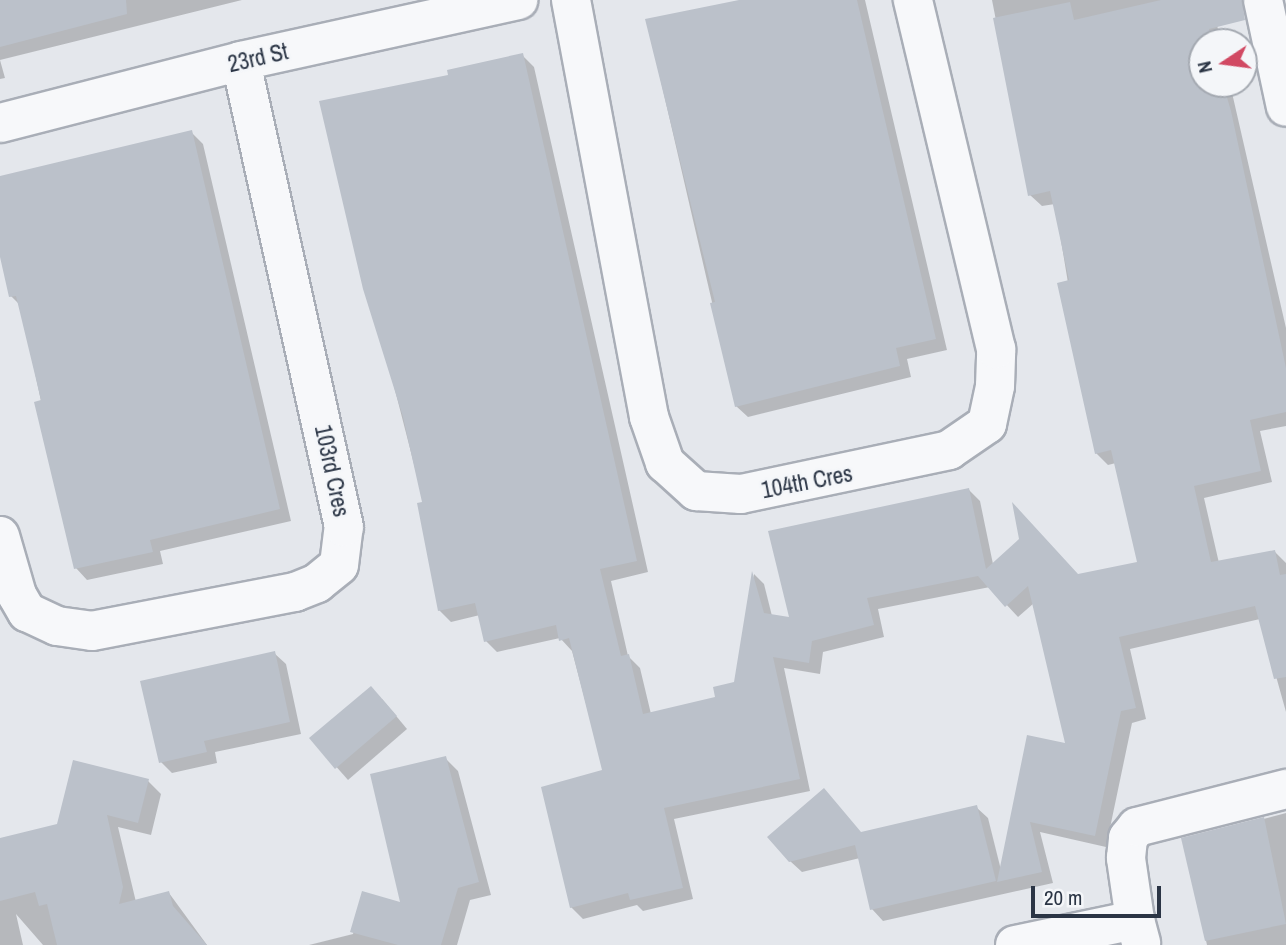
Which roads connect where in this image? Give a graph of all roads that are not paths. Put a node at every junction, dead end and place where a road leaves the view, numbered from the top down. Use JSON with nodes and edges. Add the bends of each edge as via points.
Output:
{"nodes":[{"id":1,"x":518,"y":0,"type":"edge"},
{"id":2,"x":571,"y":0,"type":"edge"},
{"id":3,"x":914,"y":0,"type":"edge"},
{"id":4,"x":1263,"y":0,"type":"edge"},
{"id":5,"x":241,"y":61,"type":"junction"},
{"id":6,"x":1286,"y":107,"type":"edge"},
{"id":7,"x":0,"y":123,"type":"edge"},
{"id":8,"x":0,"y":536,"type":"edge"},
{"id":9,"x":1286,"y":789,"type":"edge"},
{"id":10,"x":1138,"y":932,"type":"edge"},
{"id":11,"x":1015,"y":945,"type":"edge"}],
"edges":[{"from":1,"to":5,"type":"street","name":"23rd St"},
{"from":2,"to":3,"type":"street","name":"104th Cres","via":[[649,416],[665,463],[696,491],[741,495],[949,450],[986,424],[995,386],[996,349]]},
{"from":4,"to":6,"type":"street"},
{"from":5,"to":7,"type":"street","name":"23rd St"},
{"from":5,"to":8,"type":"street","name":"103rd Cres","via":[[344,527],[339,565],[317,583],[295,592],[92,631],[57,626],[27,612],[17,595]]},
{"from":9,"to":10,"type":"street","via":[[1137,827],[1128,838],[1126,858]]},
{"from":10,"to":11,"type":"street"}]}
